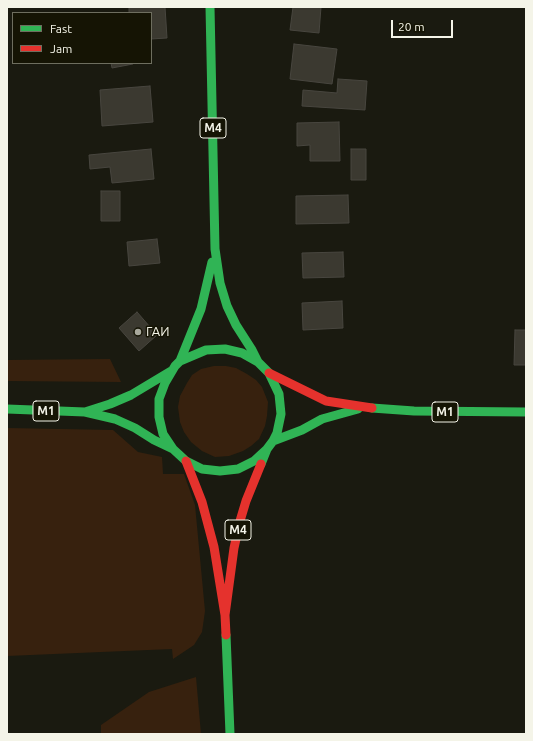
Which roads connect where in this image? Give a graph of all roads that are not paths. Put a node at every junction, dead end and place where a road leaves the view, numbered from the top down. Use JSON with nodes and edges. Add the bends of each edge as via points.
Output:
{"nodes":[{"id":1,"x":210,"y":7,"type":"edge"},
{"id":2,"x":215,"y":249,"type":"junction"},
{"id":3,"x":180,"y":361,"type":"junction"},
{"id":4,"x":258,"y":362,"type":"junction"},
{"id":5,"x":171,"y":371,"type":"junction"},
{"id":6,"x":269,"y":373,"type":"junction"},
{"id":7,"x":365,"y":408,"type":"junction"},
{"id":8,"x":7,"y":409,"type":"edge"},
{"id":9,"x":85,"y":412,"type":"junction"},
{"id":10,"x":526,"y":412,"type":"edge"},
{"id":11,"x":273,"y":441,"type":"junction"},
{"id":12,"x":173,"y":449,"type":"junction"},
{"id":13,"x":267,"y":449,"type":"junction"},
{"id":14,"x":186,"y":461,"type":"junction"},
{"id":15,"x":225,"y":615,"type":"junction"},
{"id":16,"x":230,"y":734,"type":"edge"}],
"edges":[{"from":1,"to":2,"type":"highway","number":"M4"},
{"from":2,"to":3,"type":"highway","number":"M4","via":[[201,309]]},
{"from":2,"to":4,"type":"highway","number":"M4","via":[[220,283],[227,306]]},
{"from":3,"to":4,"type":"highway","via":[[206,350],[224,349],[242,353]]},
{"from":3,"to":5,"type":"highway"},
{"from":4,"to":6,"type":"highway"},
{"from":5,"to":9,"type":"highway","number":"M1","via":[[131,396]]},
{"from":5,"to":12,"type":"highway","via":[[159,399],[158,417],[163,434]]},
{"from":6,"to":7,"type":"highway","number":"M1","via":[[326,401]]},
{"from":6,"to":11,"type":"highway","via":[[279,394],[281,414]]},
{"from":7,"to":10,"type":"highway","number":"M1"},
{"from":7,"to":11,"type":"highway","number":"M1","via":[[322,418],[302,430]]},
{"from":8,"to":9,"type":"highway","number":"M1"},
{"from":9,"to":12,"type":"highway","number":"M1","via":[[115,419]]},
{"from":11,"to":13,"type":"highway"},
{"from":12,"to":14,"type":"highway"},
{"from":13,"to":14,"type":"highway","via":[[254,461],[238,469],[220,472],[202,469]]},
{"from":13,"to":15,"type":"highway","number":"M4","via":[[240,521]]},
{"from":14,"to":15,"type":"highway","number":"M4","via":[[202,502],[214,547]]},
{"from":15,"to":16,"type":"highway","number":"M4"}]}
